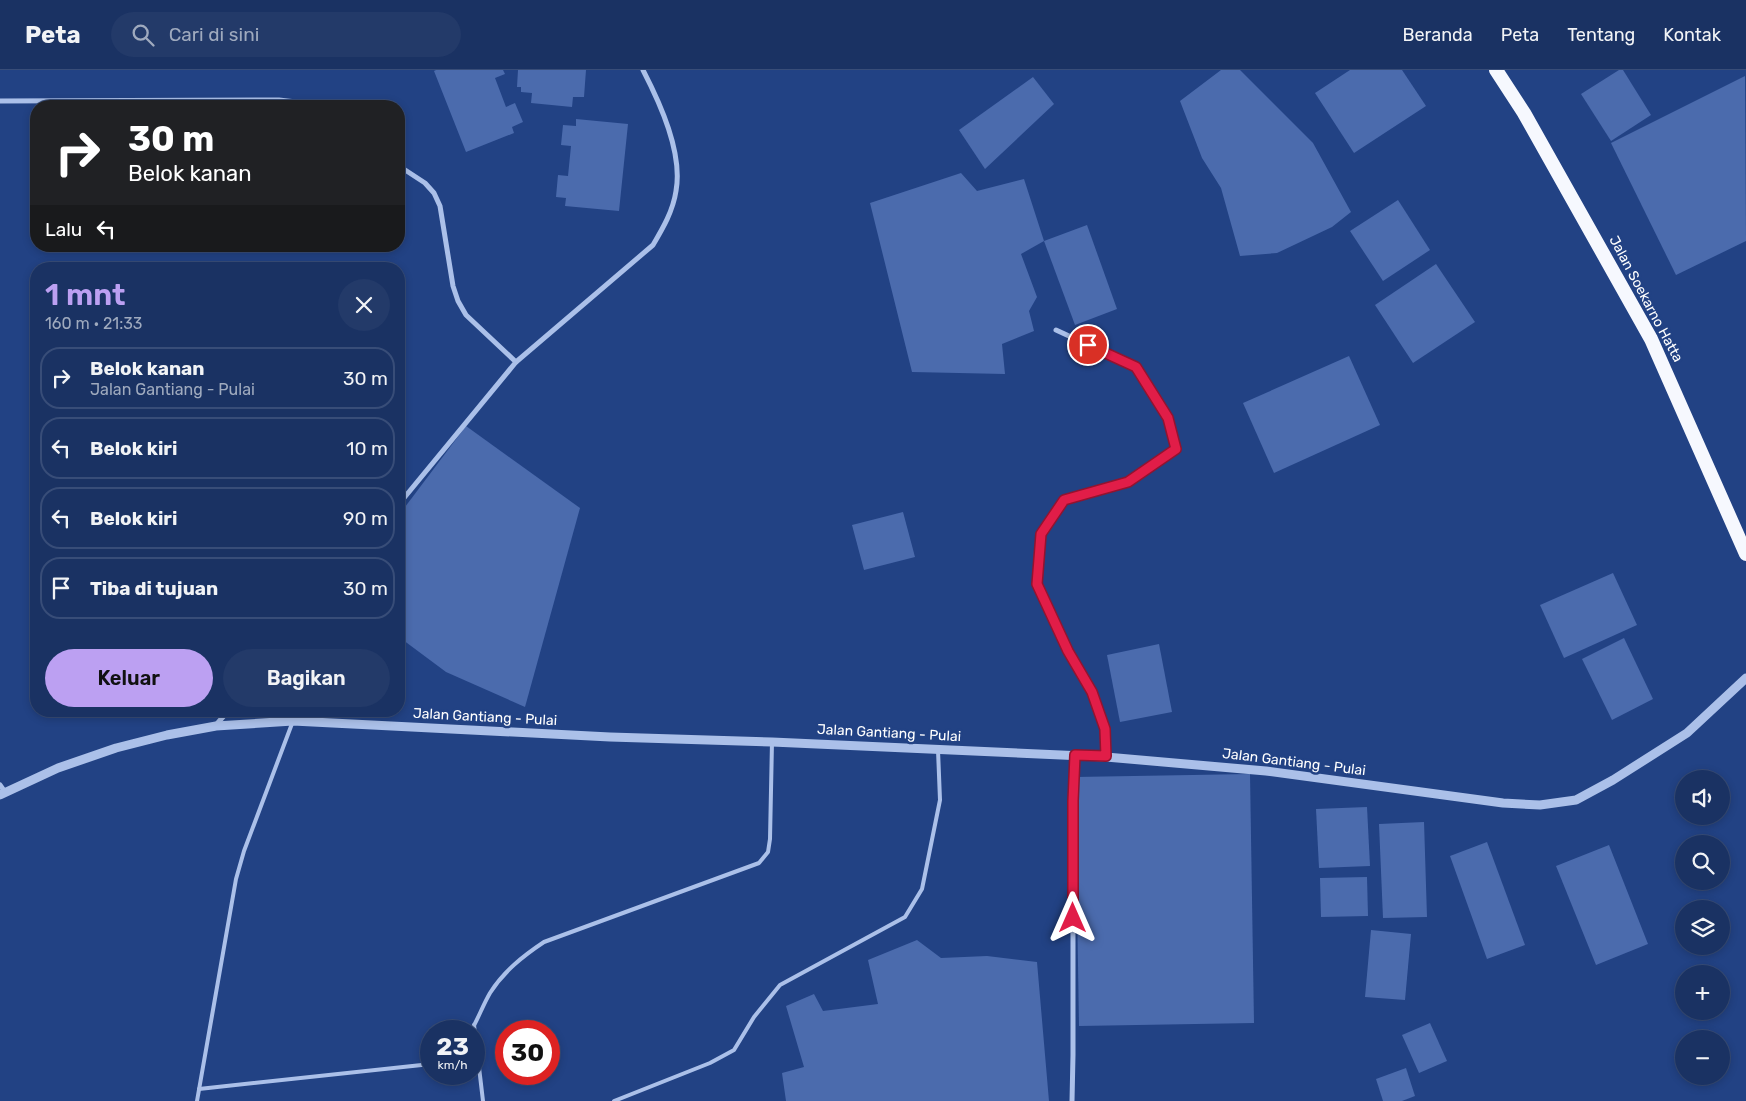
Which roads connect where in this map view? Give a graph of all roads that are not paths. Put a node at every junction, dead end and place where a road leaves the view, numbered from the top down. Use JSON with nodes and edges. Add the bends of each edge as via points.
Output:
{"nodes":[{"id":1,"x":643,"y":70,"type":"edge"},
{"id":2,"x":1496,"y":70,"type":"edge"},
{"id":3,"x":0,"y":101,"type":"edge"},
{"id":4,"x":30,"y":101,"type":"edge"},
{"id":5,"x":405,"y":170,"type":"edge"},
{"id":6,"x":1056,"y":330,"type":"dead end"},
{"id":7,"x":516,"y":362,"type":"junction"},
{"id":8,"x":405,"y":497,"type":"edge"},
{"id":9,"x":1746,"y":554,"type":"edge"},
{"id":10,"x":1746,"y":678,"type":"edge"},
{"id":11,"x":223,"y":717,"type":"edge"},
{"id":12,"x":293,"y":721,"type":"junction"},
{"id":13,"x":216,"y":726,"type":"junction"},
{"id":14,"x":772,"y":742,"type":"junction"},
{"id":15,"x":938,"y":750,"type":"junction"},
{"id":16,"x":1075,"y":755,"type":"junction"},
{"id":17,"x":1106,"y":756,"type":"junction"},
{"id":18,"x":2,"y":791,"type":"edge"},
{"id":19,"x":477,"y":1020,"type":"edge"},
{"id":20,"x":420,"y":1065,"type":"edge"},
{"id":21,"x":481,"y":1085,"type":"edge"},
{"id":22,"x":199,"y":1089,"type":"junction"},
{"id":23,"x":197,"y":1101,"type":"edge"},
{"id":24,"x":483,"y":1101,"type":"edge"},
{"id":25,"x":614,"y":1101,"type":"edge"},
{"id":26,"x":1072,"y":1101,"type":"edge"}],
"edges":[{"from":1,"to":7,"type":"street","via":[[663,110],[676,161],[676,191],[667,219],[654,245]]},
{"from":2,"to":9,"type":"highway","name":"Jalan Soekarno Hatta","via":[[1524,112],[1651,339]]},
{"from":3,"to":4,"type":"street"},
{"from":5,"to":7,"type":"street","via":[[425,183],[440,206],[453,286],[466,315]]},
{"from":6,"to":17,"type":"street","via":[[1136,367],[1168,418],[1176,449],[1128,482],[1064,500],[1041,534],[1037,584],[1068,651],[1092,692],[1105,729]]},
{"from":7,"to":8,"type":"street"},
{"from":10,"to":17,"type":"street","name":"Jalan Gantiang - Pulai","via":[[1687,733],[1613,780],[1576,800],[1540,805],[1502,803],[1266,771]]},
{"from":11,"to":13,"type":"street"},
{"from":12,"to":13,"type":"street","name":"Jalan Gantiang - Pulai"},
{"from":12,"to":14,"type":"street","name":"Jalan Gantiang - Pulai"},
{"from":12,"to":22,"type":"lane","via":[[236,879]]},
{"from":13,"to":18,"type":"street","name":"Jalan Gantiang - Pulai","via":[[116,748]]},
{"from":14,"to":15,"type":"street","name":"Jalan Gantiang - Pulai"},
{"from":14,"to":19,"type":"lane","via":[[770,839],[768,852],[759,863],[544,942],[520,958],[501,978]]},
{"from":15,"to":16,"type":"street","name":"Jalan Gantiang - Pulai"},
{"from":15,"to":25,"type":"lane","via":[[940,800],[922,889],[905,917],[780,985],[754,1017],[734,1050],[710,1064]]},
{"from":16,"to":17,"type":"street","name":"Jalan Gantiang - Pulai"},
{"from":16,"to":26,"type":"street"},
{"from":20,"to":22,"type":"lane"},
{"from":21,"to":24,"type":"lane"},
{"from":22,"to":23,"type":"lane"}]}
